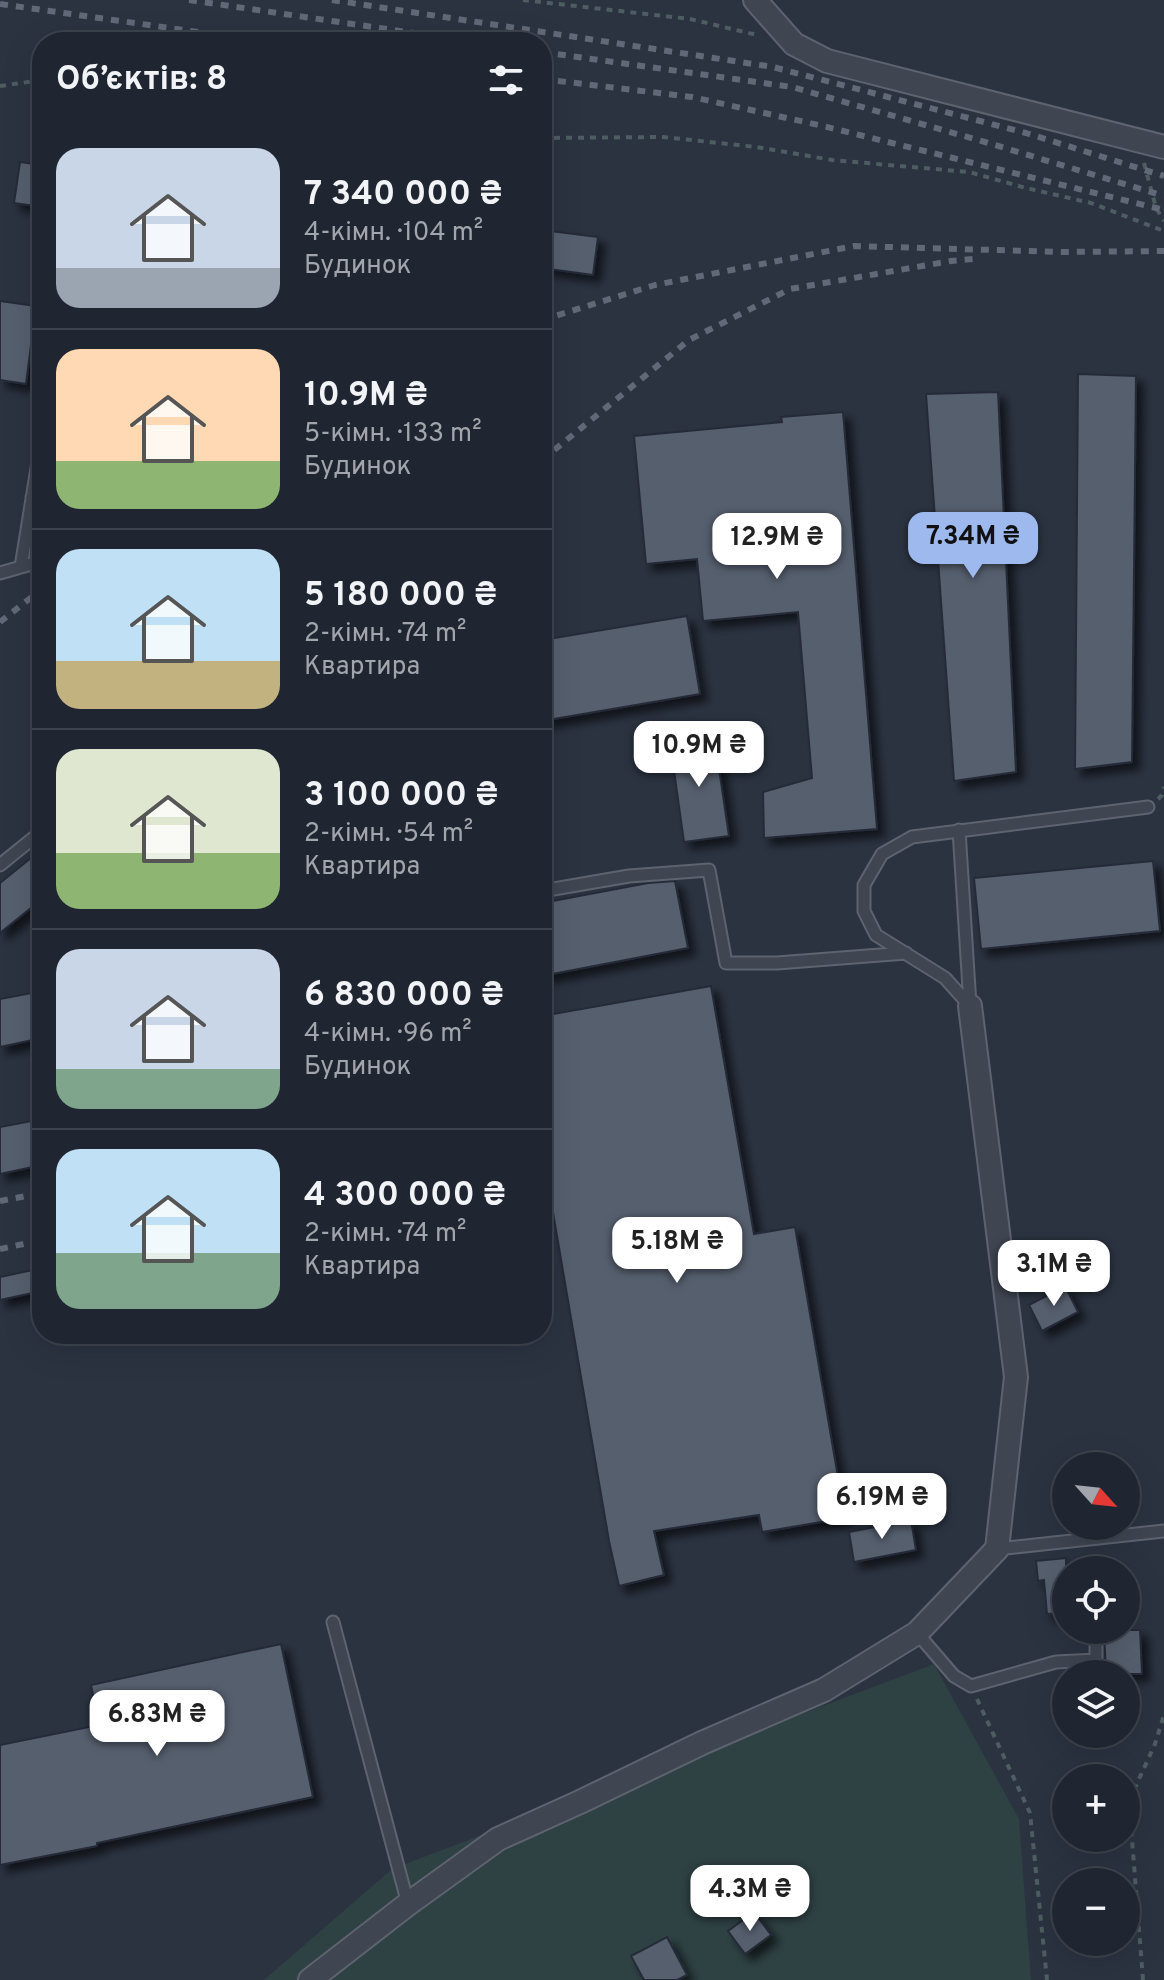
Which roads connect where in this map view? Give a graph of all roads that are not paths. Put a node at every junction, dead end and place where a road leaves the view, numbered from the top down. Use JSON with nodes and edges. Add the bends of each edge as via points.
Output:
{"nodes":[{"id":1,"x":755,"y":0,"type":"edge"},
{"id":2,"x":1164,"y":147,"type":"edge"},
{"id":3,"x":32,"y":497,"type":"edge"},
{"id":4,"x":32,"y":564,"type":"edge"},
{"id":5,"x":21,"y":567,"type":"junction"},
{"id":6,"x":0,"y":573,"type":"edge"},
{"id":7,"x":1148,"y":807,"type":"dead end"},
{"id":8,"x":959,"y":830,"type":"junction"},
{"id":9,"x":32,"y":839,"type":"edge"},
{"id":10,"x":0,"y":865,"type":"edge"},
{"id":11,"x":552,"y":889,"type":"edge"},
{"id":12,"x":907,"y":953,"type":"junction"},
{"id":13,"x":970,"y":1006,"type":"junction"},
{"id":14,"x":1164,"y":1531,"type":"edge"},
{"id":15,"x":997,"y":1549,"type":"junction"},
{"id":16,"x":333,"y":1622,"type":"dead end"},
{"id":17,"x":917,"y":1633,"type":"junction"},
{"id":18,"x":1096,"y":1644,"type":"edge"},
{"id":19,"x":408,"y":1904,"type":"junction"},
{"id":20,"x":310,"y":1980,"type":"edge"}],
"edges":[{"from":1,"to":2,"type":"street","via":[[794,44],[827,61]]},
{"from":3,"to":5,"type":"lane"},
{"from":4,"to":5,"type":"lane"},
{"from":5,"to":6,"type":"lane"},
{"from":7,"to":8,"type":"lane"},
{"from":8,"to":12,"type":"lane","via":[[912,837],[882,854],[864,885],[864,911],[876,935]]},
{"from":8,"to":13,"type":"lane"},
{"from":9,"to":10,"type":"lane"},
{"from":11,"to":12,"type":"lane","via":[[709,870],[726,963]]},
{"from":12,"to":13,"type":"lane","via":[[945,978]]},
{"from":13,"to":15,"type":"street","via":[[1016,1377]]},
{"from":14,"to":15,"type":"lane"},
{"from":15,"to":17,"type":"street"},
{"from":16,"to":19,"type":"lane"},
{"from":17,"to":18,"type":"lane","via":[[954,1676],[971,1686],[1056,1662],[1096,1660]]},
{"from":17,"to":19,"type":"street","via":[[824,1690],[498,1839]]},
{"from":19,"to":20,"type":"street"}]}
